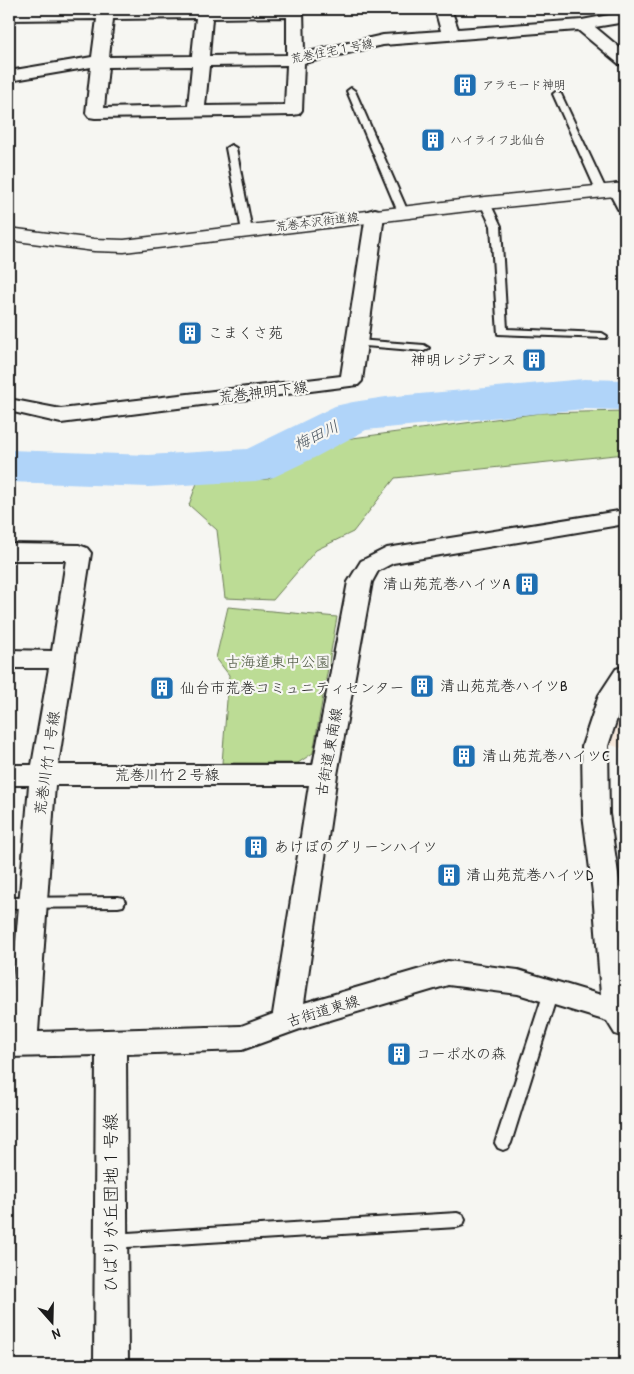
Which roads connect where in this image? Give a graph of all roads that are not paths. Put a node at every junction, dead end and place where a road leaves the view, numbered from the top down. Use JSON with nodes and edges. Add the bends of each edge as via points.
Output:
{"nodes":[{"id":1,"x":443,"y":9,"type":"edge"},
{"id":2,"x":105,"y":11,"type":"edge"},
{"id":3,"x":205,"y":11,"type":"edge"},
{"id":4,"x":295,"y":11,"type":"edge"},
{"id":5,"x":9,"y":15,"type":"edge"},
{"id":6,"x":617,"y":15,"type":"edge"},
{"id":7,"x":582,"y":26,"type":"junction"},
{"id":8,"x":451,"y":35,"type":"junction"},
{"id":9,"x":625,"y":59,"type":"edge"},
{"id":10,"x":296,"y":60,"type":"junction"},
{"id":11,"x":201,"y":61,"type":"junction"},
{"id":12,"x":99,"y":62,"type":"junction"},
{"id":13,"x":9,"y":76,"type":"edge"},
{"id":14,"x":351,"y":91,"type":"dead end"},
{"id":15,"x":557,"y":94,"type":"dead end"},
{"id":16,"x":196,"y":112,"type":"junction"},
{"id":17,"x":230,"y":148,"type":"dead end"},
{"id":18,"x":618,"y":194,"type":"edge"},
{"id":19,"x":485,"y":203,"type":"junction"},
{"id":20,"x":403,"y":212,"type":"junction"},
{"id":21,"x":375,"y":216,"type":"junction"},
{"id":22,"x":247,"y":230,"type":"junction"},
{"id":23,"x":9,"y":234,"type":"edge"},
{"id":24,"x":602,"y":336,"type":"dead end"},
{"id":25,"x":357,"y":343,"type":"junction"},
{"id":26,"x":424,"y":348,"type":"dead end"},
{"id":27,"x":9,"y":406,"type":"edge"},
{"id":28,"x":625,"y":517,"type":"edge"},
{"id":29,"x":9,"y":552,"type":"edge"},
{"id":30,"x":9,"y":659,"type":"edge"},
{"id":31,"x":63,"y":660,"type":"junction"},
{"id":32,"x":625,"y":675,"type":"edge"},
{"id":33,"x":9,"y":775,"type":"edge"},
{"id":34,"x":43,"y":775,"type":"junction"},
{"id":35,"x":324,"y":775,"type":"junction"},
{"id":36,"x":118,"y":902,"type":"dead end"},
{"id":37,"x":21,"y":903,"type":"edge"},
{"id":38,"x":551,"y":992,"type":"junction"},
{"id":39,"x":621,"y":1018,"type":"edge"},
{"id":40,"x":287,"y":1022,"type":"junction"},
{"id":41,"x":111,"y":1042,"type":"junction"},
{"id":42,"x":16,"y":1045,"type":"edge"},
{"id":43,"x":503,"y":1144,"type":"dead end"},
{"id":44,"x":457,"y":1220,"type":"dead end"},
{"id":45,"x":111,"y":1242,"type":"junction"},
{"id":46,"x":105,"y":1365,"type":"edge"}],
"edges":[{"from":1,"to":8,"type":"street"},
{"from":2,"to":3,"type":"street"},
{"from":2,"to":5,"type":"street"},
{"from":2,"to":12,"type":"street"},
{"from":3,"to":4,"type":"street"},
{"from":3,"to":11,"type":"street"},
{"from":4,"to":10,"type":"street"},
{"from":6,"to":7,"type":"street","name":"荒巻住宅１号線"},
{"from":7,"to":8,"type":"street","name":"荒巻住宅１号線"},
{"from":7,"to":9,"type":"street"},
{"from":8,"to":10,"type":"street","name":"荒巻住宅１号線","via":[[383,40]]},
{"from":10,"to":11,"type":"street","name":"荒巻住宅１号線"},
{"from":10,"to":16,"type":"street","via":[[292,115]]},
{"from":11,"to":12,"type":"street","name":"荒巻住宅１号線"},
{"from":11,"to":16,"type":"street"},
{"from":12,"to":13,"type":"street","name":"荒巻住宅１号線"},
{"from":12,"to":16,"type":"street","via":[[95,113]]},
{"from":14,"to":20,"type":"lane"},
{"from":15,"to":18,"type":"lane"},
{"from":17,"to":22,"type":"lane"},
{"from":18,"to":19,"type":"street","name":"荒巻本沢街道線"},
{"from":19,"to":20,"type":"street","name":"荒巻本沢街道線"},
{"from":19,"to":24,"type":"lane","via":[[496,226],[502,332]]},
{"from":20,"to":21,"type":"street","name":"荒巻本沢街道線"},
{"from":21,"to":22,"type":"street","name":"荒巻本沢街道線"},
{"from":21,"to":25,"type":"street","name":"荒巻神明下線"},
{"from":22,"to":23,"type":"street","name":"荒巻本沢街道線","via":[[124,246]]},
{"from":25,"to":26,"type":"lane"},
{"from":25,"to":27,"type":"street","name":"荒巻神明下線","via":[[351,381],[61,416]]},
{"from":28,"to":35,"type":"street","name":"古街道東南線","via":[[387,556],[369,566],[360,582]]},
{"from":29,"to":31,"type":"street","name":"荒巻川竹１号線","via":[[79,553]]},
{"from":30,"to":31,"type":"street"},
{"from":31,"to":34,"type":"street","name":"荒巻川竹１号線"},
{"from":32,"to":39,"type":"street","via":[[612,695],[595,746],[596,814]]},
{"from":33,"to":34,"type":"street","name":"荒巻川竹２号線"},
{"from":34,"to":35,"type":"street","name":"荒巻川竹２号線"},
{"from":34,"to":37,"type":"street","name":"荒巻川竹１号線"},
{"from":35,"to":40,"type":"street","name":"古街道東南線"},
{"from":36,"to":37,"type":"lane"},
{"from":37,"to":42,"type":"street","name":"荒巻川竹１号線"},
{"from":38,"to":39,"type":"street","name":"古街道東線"},
{"from":38,"to":40,"type":"street","name":"古街道東線","via":[[518,982],[448,974]]},
{"from":38,"to":43,"type":"lane"},
{"from":40,"to":41,"type":"street","name":"古街道東線","via":[[242,1038]]},
{"from":41,"to":42,"type":"street","name":"古街道東線"},
{"from":41,"to":45,"type":"street","name":"ひばりが丘団地１号線"},
{"from":44,"to":45,"type":"lane"},
{"from":45,"to":46,"type":"street","name":"ひばりが丘団地１号線"}]}
